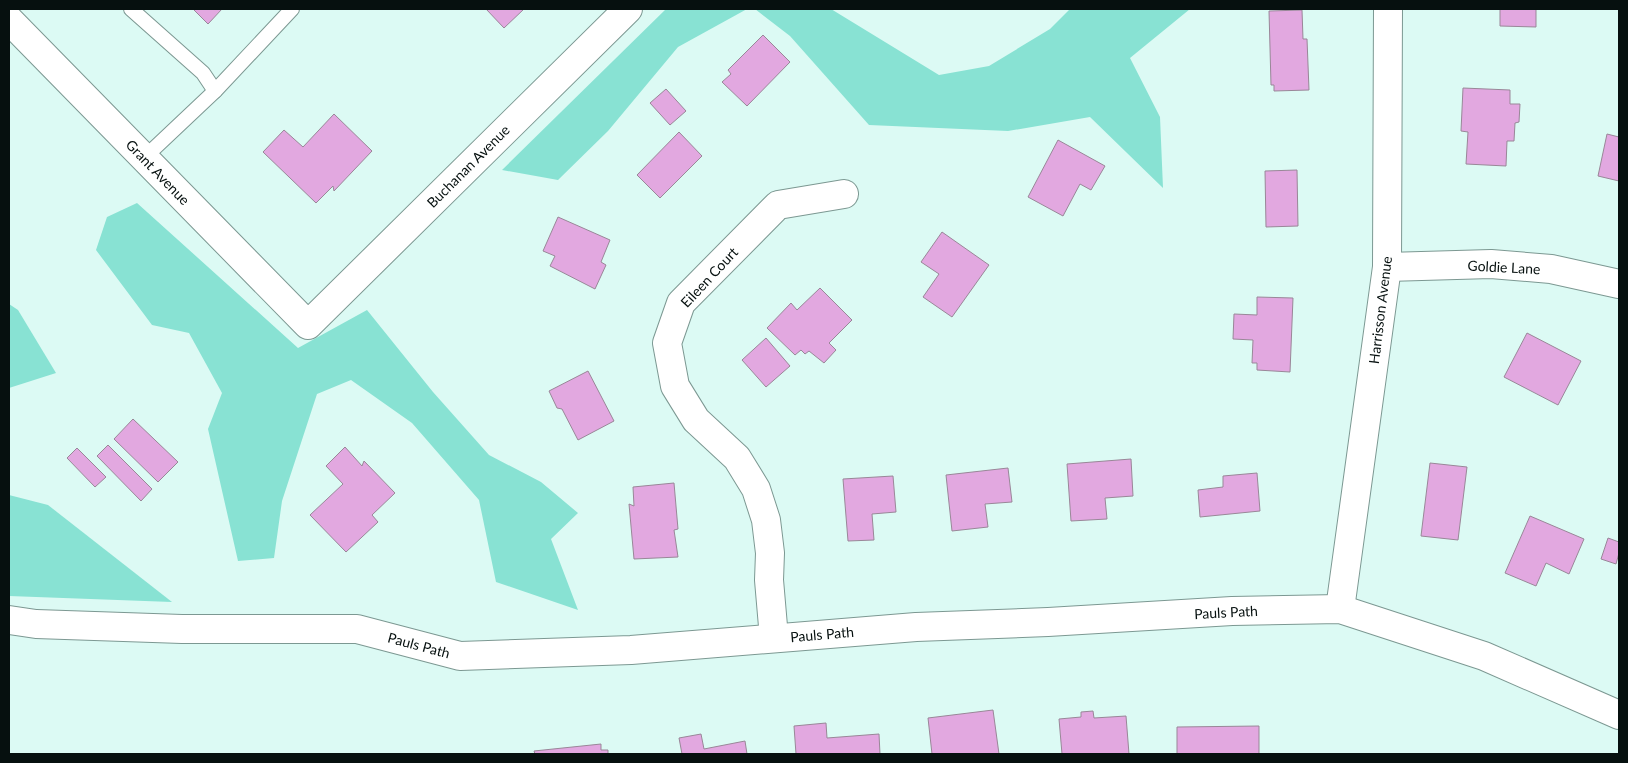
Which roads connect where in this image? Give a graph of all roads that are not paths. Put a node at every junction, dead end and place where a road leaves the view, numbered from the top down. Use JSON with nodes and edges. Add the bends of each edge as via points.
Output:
{"nodes":[{"id":1,"x":131,"y":9,"type":"edge"},
{"id":2,"x":292,"y":9,"type":"edge"},
{"id":3,"x":628,"y":9,"type":"edge"},
{"id":4,"x":1388,"y":9,"type":"edge"},
{"id":5,"x":9,"y":20,"type":"edge"},
{"id":6,"x":215,"y":91,"type":"junction"},
{"id":7,"x":144,"y":158,"type":"junction"},
{"id":8,"x":844,"y":194,"type":"dead end"},
{"id":9,"x":1387,"y":267,"type":"junction"},
{"id":10,"x":1619,"y":284,"type":"edge"},
{"id":11,"x":308,"y":325,"type":"joint"},
{"id":12,"x":1340,"y":608,"type":"junction"},
{"id":13,"x":9,"y":620,"type":"edge"},
{"id":14,"x":774,"y":638,"type":"junction"},
{"id":15,"x":1619,"y":715,"type":"edge"}],
"edges":[{"from":1,"to":6,"type":"lane","via":[[203,74]]},
{"from":2,"to":6,"type":"lane"},
{"from":3,"to":11,"type":"street","name":"Buchanan Avenue"},
{"from":4,"to":9,"type":"street","name":"Harrisson Avenue"},
{"from":5,"to":7,"type":"street","name":"Grant Avenue"},
{"from":6,"to":7,"type":"lane"},
{"from":7,"to":11,"type":"street","name":"Grant Avenue"},
{"from":8,"to":14,"type":"street","name":"Eileen Court","via":[[778,205],[681,304],[667,343],[675,386],[696,420],[737,458],[756,489],[766,520],[770,553]]},
{"from":9,"to":10,"type":"street","name":"Goldie Lane","via":[[1490,264],[1551,269]]},
{"from":9,"to":12,"type":"street","name":"Harrisson Avenue"},
{"from":12,"to":14,"type":"street","name":"Pauls Path","via":[[916,627]]},
{"from":12,"to":15,"type":"street","name":"Pauls Path","via":[[1484,656]]},
{"from":13,"to":14,"type":"street","name":"Pauls Path","via":[[36,624],[182,629],[357,629],[460,656],[631,650]]}]}
